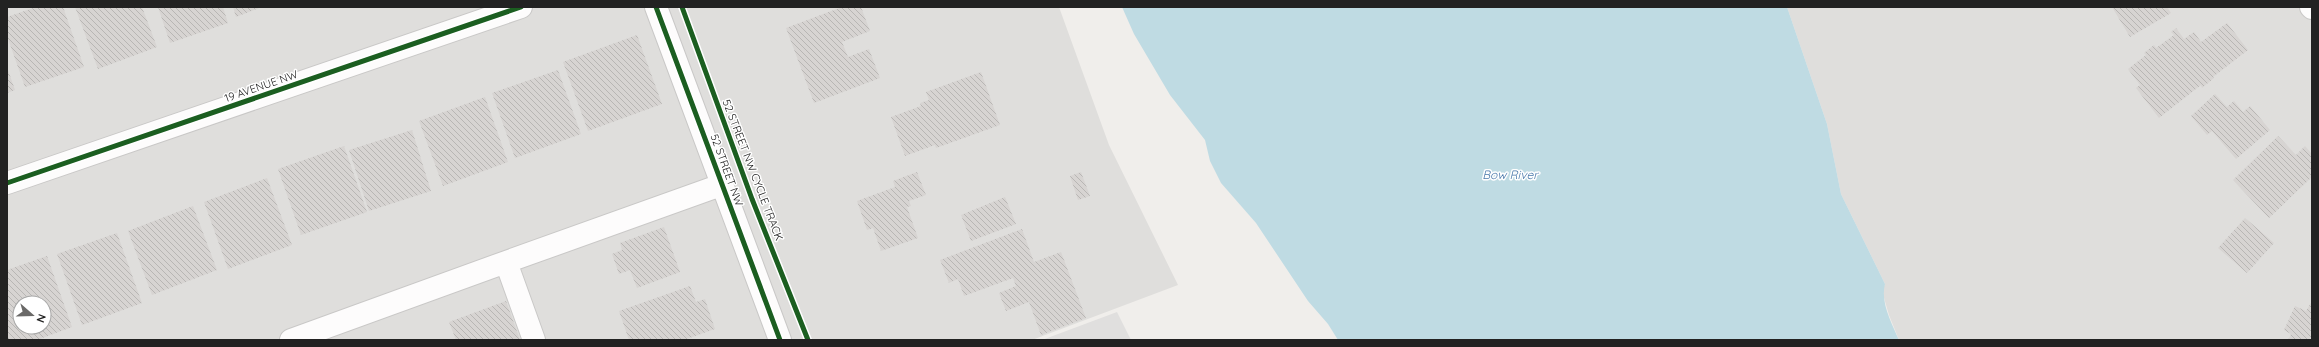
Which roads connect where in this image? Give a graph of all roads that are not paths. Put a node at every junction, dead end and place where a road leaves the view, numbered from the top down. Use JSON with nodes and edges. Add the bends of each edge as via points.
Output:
{"nodes":[{"id":1,"x":521,"y":7,"type":"edge"},
{"id":2,"x":656,"y":7,"type":"edge"},
{"id":3,"x":7,"y":183,"type":"edge"},
{"id":4,"x":721,"y":185,"type":"junction"},
{"id":5,"x":506,"y":262,"type":"junction"},
{"id":6,"x":292,"y":340,"type":"edge"},
{"id":7,"x":534,"y":340,"type":"edge"},
{"id":8,"x":780,"y":340,"type":"edge"}],
"edges":[{"from":1,"to":3,"type":"street","name":"19 AVENUE NW"},
{"from":2,"to":4,"type":"street","name":"52 STREET NW"},
{"from":4,"to":5,"type":"street"},
{"from":4,"to":8,"type":"street","name":"52 STREET NW"},
{"from":5,"to":6,"type":"street"},
{"from":5,"to":7,"type":"street"}]}
